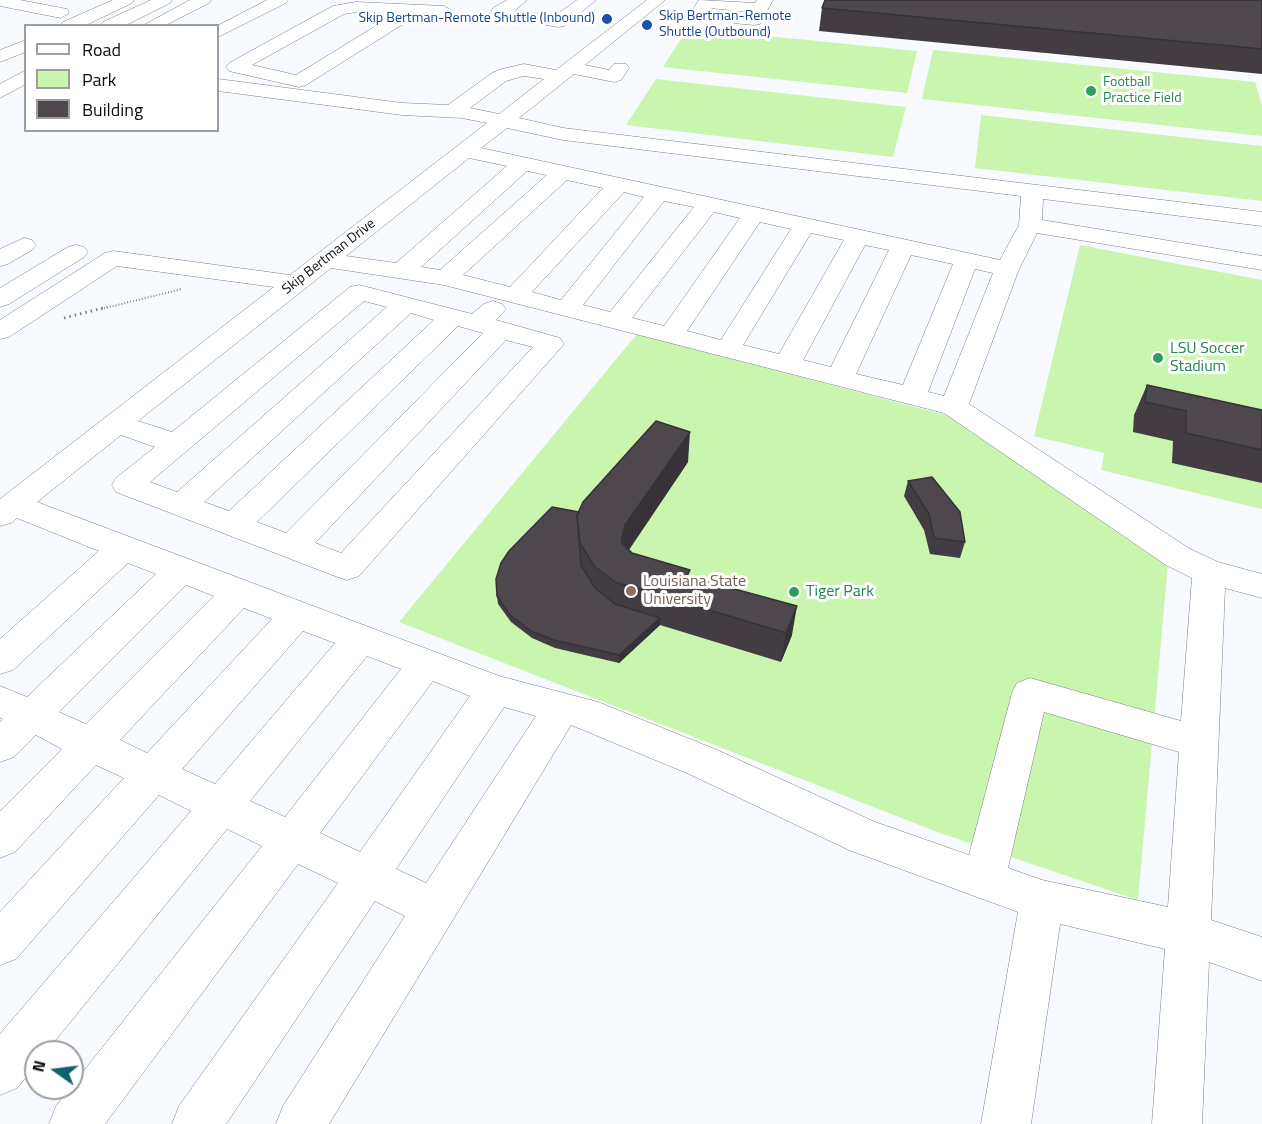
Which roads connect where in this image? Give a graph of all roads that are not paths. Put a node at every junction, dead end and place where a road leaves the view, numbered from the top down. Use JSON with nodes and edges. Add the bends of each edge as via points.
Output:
{"nodes":[{"id":1,"x":90,"y":0,"type":"edge"},
{"id":2,"x":126,"y":0,"type":"edge"},
{"id":3,"x":164,"y":0,"type":"edge"},
{"id":4,"x":203,"y":0,"type":"edge"},
{"id":5,"x":280,"y":0,"type":"edge"},
{"id":6,"x":461,"y":0,"type":"edge"},
{"id":7,"x":519,"y":0,"type":"edge"},
{"id":8,"x":588,"y":0,"type":"edge"},
{"id":9,"x":657,"y":0,"type":"edge"},
{"id":10,"x":0,"y":2,"type":"edge"},
{"id":11,"x":543,"y":6,"type":"dead end"},
{"id":12,"x":377,"y":8,"type":"junction"},
{"id":13,"x":416,"y":9,"type":"junction"},
{"id":14,"x":444,"y":11,"type":"junction"},
{"id":15,"x":526,"y":17,"type":"junction"},
{"id":16,"x":65,"y":19,"type":"edge"},
{"id":17,"x":630,"y":21,"type":"junction"},
{"id":18,"x":355,"y":23,"type":"dead end"},
{"id":19,"x":43,"y":24,"type":"edge"},
{"id":20,"x":113,"y":24,"type":"edge"},
{"id":21,"x":154,"y":24,"type":"edge"},
{"id":22,"x":652,"y":25,"type":"dead end"},
{"id":23,"x":24,"y":30,"type":"edge"},
{"id":24,"x":421,"y":30,"type":"dead end"},
{"id":25,"x":219,"y":31,"type":"edge"},
{"id":26,"x":580,"y":36,"type":"dead end"},
{"id":27,"x":606,"y":40,"type":"junction"},
{"id":28,"x":0,"y":41,"type":"edge"},
{"id":29,"x":24,"y":46,"type":"edge"},
{"id":30,"x":546,"y":56,"type":"dead end"},
{"id":31,"x":0,"y":58,"type":"edge"},
{"id":32,"x":24,"y":62,"type":"edge"},
{"id":33,"x":286,"y":62,"type":"dead end"},
{"id":34,"x":226,"y":65,"type":"edge"},
{"id":35,"x":620,"y":68,"type":"dead end"},
{"id":36,"x":524,"y":70,"type":"junction"},
{"id":37,"x":565,"y":72,"type":"junction"},
{"id":38,"x":267,"y":74,"type":"junction"},
{"id":39,"x":24,"y":76,"type":"edge"},
{"id":40,"x":335,"y":84,"type":"dead end"},
{"id":41,"x":219,"y":85,"type":"edge"},
{"id":42,"x":3,"y":90,"type":"edge"},
{"id":43,"x":315,"y":97,"type":"junction"},
{"id":44,"x":452,"y":112,"type":"junction"},
{"id":45,"x":502,"y":121,"type":"junction"},
{"id":46,"x":465,"y":151,"type":"junction"},
{"id":47,"x":523,"y":163,"type":"junction"},
{"id":48,"x":562,"y":172,"type":"junction"},
{"id":49,"x":619,"y":184,"type":"junction"},
{"id":50,"x":1032,"y":192,"type":"junction"},
{"id":51,"x":659,"y":193,"type":"junction"},
{"id":52,"x":708,"y":204,"type":"junction"},
{"id":53,"x":754,"y":214,"type":"junction"},
{"id":54,"x":1262,"y":219,"type":"edge"},
{"id":55,"x":806,"y":225,"type":"junction"},
{"id":56,"x":1030,"y":225,"type":"junction"},
{"id":57,"x":858,"y":236,"type":"junction"},
{"id":58,"x":24,"y":245,"type":"dead end"},
{"id":59,"x":903,"y":246,"type":"junction"},
{"id":60,"x":76,"y":252,"type":"dead end"},
{"id":61,"x":0,"y":259,"type":"edge"},
{"id":62,"x":325,"y":260,"type":"junction"},
{"id":63,"x":967,"y":260,"type":"junction"},
{"id":64,"x":1262,"y":263,"type":"edge"},
{"id":65,"x":1007,"y":269,"type":"junction"},
{"id":66,"x":403,"y":270,"type":"junction"},
{"id":67,"x":445,"y":278,"type":"junction"},
{"id":68,"x":296,"y":283,"type":"junction"},
{"id":69,"x":513,"y":294,"type":"junction"},
{"id":70,"x":0,"y":300,"type":"edge"},
{"id":71,"x":406,"y":304,"type":"junction"},
{"id":72,"x":568,"y":308,"type":"junction"},
{"id":73,"x":616,"y":321,"type":"junction"},
{"id":74,"x":477,"y":323,"type":"junction"},
{"id":75,"x":0,"y":331,"type":"edge"},
{"id":76,"x":671,"y":335,"type":"junction"},
{"id":77,"x":728,"y":350,"type":"junction"},
{"id":78,"x":787,"y":364,"type":"junction"},
{"id":79,"x":840,"y":378,"type":"junction"},
{"id":80,"x":912,"y":397,"type":"junction"},
{"id":81,"x":954,"y":407,"type":"junction"},
{"id":82,"x":116,"y":424,"type":"junction"},
{"id":83,"x":177,"y":444,"type":"junction"},
{"id":84,"x":9,"y":501,"type":"edge"},
{"id":85,"x":181,"y":506,"type":"junction"},
{"id":86,"x":234,"y":525,"type":"junction"},
{"id":87,"x":292,"y":547,"type":"junction"},
{"id":88,"x":123,"y":548,"type":"junction"},
{"id":89,"x":181,"y":570,"type":"junction"},
{"id":90,"x":1209,"y":572,"type":"junction"},
{"id":91,"x":1262,"y":586,"type":"edge"},
{"id":92,"x":239,"y":592,"type":"junction"},
{"id":93,"x":296,"y":615,"type":"junction"},
{"id":94,"x":360,"y":639,"type":"junction"},
{"id":95,"x":0,"y":660,"type":"edge"},
{"id":96,"x":426,"y":664,"type":"junction"},
{"id":97,"x":495,"y":690,"type":"junction"},
{"id":98,"x":562,"y":707,"type":"junction"},
{"id":99,"x":16,"y":708,"type":"edge"},
{"id":100,"x":1199,"y":742,"type":"junction"},
{"id":101,"x":92,"y":745,"type":"junction"},
{"id":102,"x":0,"y":746,"type":"edge"},
{"id":103,"x":154,"y":775,"type":"junction"},
{"id":104,"x":220,"y":807,"type":"junction"},
{"id":105,"x":0,"y":839,"type":"edge"},
{"id":106,"x":290,"y":840,"type":"junction"},
{"id":107,"x":368,"y":878,"type":"junction"},
{"id":108,"x":984,"y":880,"type":"junction"},
{"id":109,"x":1042,"y":900,"type":"junction"},
{"id":110,"x":434,"y":908,"type":"junction"},
{"id":111,"x":1188,"y":933,"type":"junction"},
{"id":112,"x":0,"y":944,"type":"edge"},
{"id":113,"x":1262,"y":959,"type":"edge"},
{"id":114,"x":0,"y":1071,"type":"edge"},
{"id":115,"x":74,"y":1124,"type":"edge"},
{"id":116,"x":197,"y":1124,"type":"edge"},
{"id":117,"x":301,"y":1124,"type":"edge"},
{"id":118,"x":1006,"y":1124,"type":"edge"},
{"id":119,"x":1177,"y":1124,"type":"edge"}],
"edges":[{"from":1,"to":16,"type":"street"},
{"from":2,"to":16,"type":"street"},
{"from":3,"to":20,"type":"street"},
{"from":4,"to":21,"type":"street"},
{"from":5,"to":25,"type":"street"},
{"from":6,"to":14,"type":"street"},
{"from":7,"to":15,"type":"street","via":[[499,12]]},
{"from":8,"to":15,"type":"street","via":[[558,22]]},
{"from":9,"to":17,"type":"street","name":"Skip Bertman Drive"},
{"from":10,"to":16,"type":"street"},
{"from":11,"to":15,"type":"street"},
{"from":12,"to":13,"type":"street"},
{"from":12,"to":18,"type":"street"},
{"from":12,"to":34,"type":"street","via":[[339,10]]},
{"from":13,"to":14,"type":"street"},
{"from":13,"to":38,"type":"street","via":[[299,81]]},
{"from":14,"to":24,"type":"street","via":[[440,19]]},
{"from":16,"to":19,"type":"street"},
{"from":17,"to":22,"type":"street"},
{"from":17,"to":27,"type":"street","name":"Skip Bertman Drive"},
{"from":23,"to":28,"type":"street"},
{"from":26,"to":27,"type":"street"},
{"from":27,"to":37,"type":"street","name":"Skip Bertman Drive"},
{"from":29,"to":31,"type":"street"},
{"from":30,"to":36,"type":"street","via":[[527,62]]},
{"from":31,"to":32,"type":"street"},
{"from":33,"to":38,"type":"street"},
{"from":34,"to":38,"type":"street"},
{"from":35,"to":37,"type":"street","via":[[614,76]]},
{"from":36,"to":37,"type":"street"},
{"from":36,"to":44,"type":"street","via":[[499,77]]},
{"from":37,"to":45,"type":"street","name":"Skip Bertman Drive"},
{"from":39,"to":42,"type":"street"},
{"from":40,"to":43,"type":"street"},
{"from":41,"to":43,"type":"street"},
{"from":43,"to":44,"type":"street"},
{"from":44,"to":45,"type":"street"},
{"from":45,"to":46,"type":"street","name":"Skip Bertman Drive"},
{"from":45,"to":50,"type":"street","via":[[563,134]]},
{"from":46,"to":47,"type":"street"},
{"from":46,"to":62,"type":"street","name":"Skip Bertman Drive"},
{"from":47,"to":48,"type":"street"},
{"from":47,"to":66,"type":"street"},
{"from":48,"to":49,"type":"street"},
{"from":48,"to":67,"type":"street"},
{"from":49,"to":51,"type":"street"},
{"from":49,"to":69,"type":"street"},
{"from":50,"to":54,"type":"street"},
{"from":50,"to":56,"type":"street"},
{"from":51,"to":52,"type":"street"},
{"from":51,"to":72,"type":"street"},
{"from":52,"to":53,"type":"street"},
{"from":52,"to":73,"type":"street"},
{"from":53,"to":55,"type":"street"},
{"from":53,"to":76,"type":"street"},
{"from":55,"to":57,"type":"street"},
{"from":55,"to":77,"type":"street"},
{"from":56,"to":64,"type":"street"},
{"from":56,"to":65,"type":"street"},
{"from":57,"to":59,"type":"street"},
{"from":57,"to":78,"type":"street"},
{"from":58,"to":61,"type":"street"},
{"from":59,"to":63,"type":"street"},
{"from":59,"to":79,"type":"street"},
{"from":60,"to":70,"type":"street"},
{"from":62,"to":66,"type":"street"},
{"from":62,"to":68,"type":"street","name":"Skip Bertman Drive"},
{"from":63,"to":65,"type":"street"},
{"from":63,"to":80,"type":"street"},
{"from":65,"to":81,"type":"street"},
{"from":66,"to":67,"type":"street"},
{"from":67,"to":69,"type":"street"},
{"from":68,"to":75,"type":"street","via":[[113,258]]},
{"from":68,"to":82,"type":"street","name":"Skip Bertman Drive"},
{"from":69,"to":72,"type":"street"},
{"from":69,"to":74,"type":"street"},
{"from":71,"to":74,"type":"street"},
{"from":71,"to":83,"type":"street","via":[[359,292]]},
{"from":71,"to":85,"type":"street"},
{"from":72,"to":73,"type":"street"},
{"from":73,"to":76,"type":"street"},
{"from":74,"to":86,"type":"street"},
{"from":74,"to":87,"type":"street"},
{"from":74,"to":87,"type":"street","via":[[551,344],[347,568]]},
{"from":76,"to":77,"type":"street"},
{"from":77,"to":78,"type":"street"},
{"from":78,"to":79,"type":"street"},
{"from":79,"to":80,"type":"street"},
{"from":80,"to":81,"type":"street"},
{"from":81,"to":90,"type":"street","via":[[1178,557]]},
{"from":82,"to":83,"type":"street"},
{"from":82,"to":84,"type":"street","name":"Skip Bertman Drive"},
{"from":83,"to":85,"type":"street","via":[[127,485]]},
{"from":84,"to":88,"type":"street"},
{"from":85,"to":86,"type":"street"},
{"from":86,"to":87,"type":"street"},
{"from":88,"to":89,"type":"street"},
{"from":88,"to":95,"type":"street"},
{"from":89,"to":92,"type":"street"},
{"from":89,"to":99,"type":"street"},
{"from":90,"to":91,"type":"street"},
{"from":90,"to":100,"type":"street"},
{"from":92,"to":93,"type":"street"},
{"from":92,"to":101,"type":"street"},
{"from":93,"to":94,"type":"street"},
{"from":93,"to":103,"type":"street"},
{"from":94,"to":96,"type":"street"},
{"from":94,"to":104,"type":"street"},
{"from":96,"to":97,"type":"street"},
{"from":96,"to":106,"type":"street"},
{"from":97,"to":98,"type":"street"},
{"from":97,"to":107,"type":"street"},
{"from":98,"to":108,"type":"street","via":[[660,743],[864,837]]},
{"from":98,"to":110,"type":"street"},
{"from":99,"to":101,"type":"street"},
{"from":99,"to":102,"type":"street"},
{"from":100,"to":108,"type":"street","via":[[1030,693]]},
{"from":100,"to":111,"type":"street"},
{"from":101,"to":103,"type":"street"},
{"from":101,"to":105,"type":"street"},
{"from":103,"to":104,"type":"street"},
{"from":103,"to":112,"type":"street"},
{"from":104,"to":106,"type":"street"},
{"from":104,"to":114,"type":"street"},
{"from":106,"to":107,"type":"street"},
{"from":106,"to":115,"type":"street"},
{"from":107,"to":110,"type":"street"},
{"from":107,"to":116,"type":"street"},
{"from":108,"to":109,"type":"street"},
{"from":109,"to":111,"type":"street"},
{"from":109,"to":118,"type":"street"},
{"from":110,"to":117,"type":"street"},
{"from":111,"to":113,"type":"street"},
{"from":111,"to":119,"type":"street"}]}
